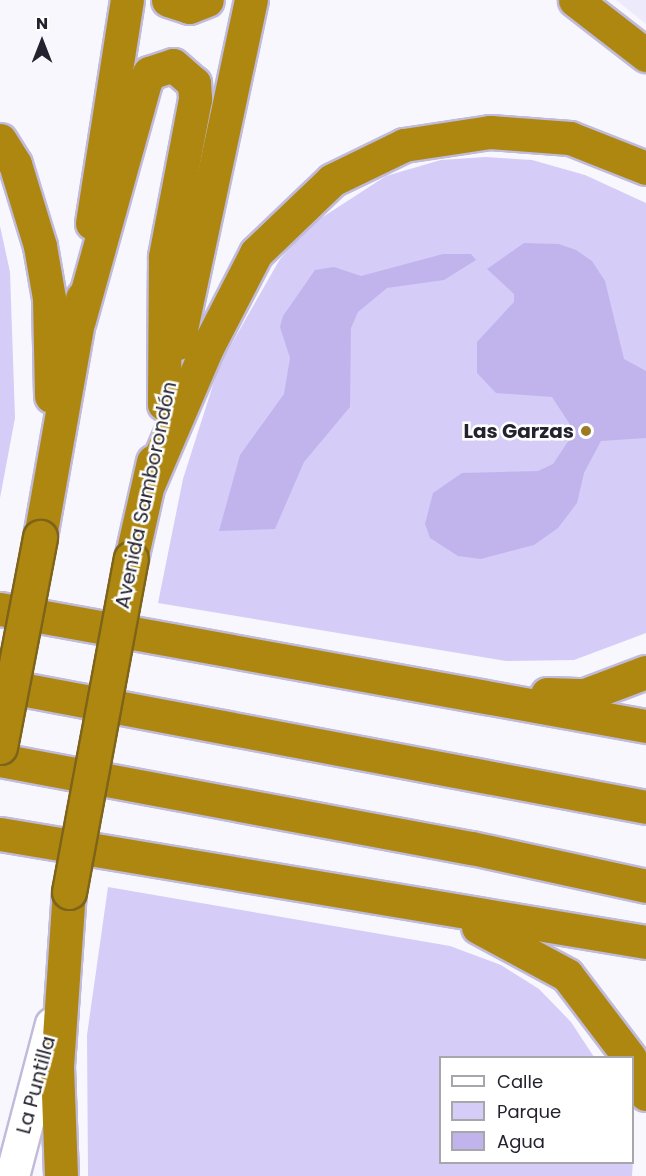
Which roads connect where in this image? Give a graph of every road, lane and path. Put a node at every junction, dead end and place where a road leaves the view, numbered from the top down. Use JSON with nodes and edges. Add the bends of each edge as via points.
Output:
{"nodes":[{"id":1,"x":127,"y":0,"type":"edge"},
{"id":2,"x":168,"y":0,"type":"edge"},
{"id":3,"x":207,"y":0,"type":"edge"},
{"id":4,"x":251,"y":0,"type":"edge"},
{"id":5,"x":575,"y":0,"type":"edge"},
{"id":6,"x":646,"y":55,"type":"edge"},
{"id":7,"x":0,"y":140,"type":"edge"},
{"id":8,"x":646,"y":168,"type":"edge"},
{"id":9,"x":80,"y":320,"type":"junction"},
{"id":10,"x":164,"y":404,"type":"junction"},
{"id":11,"x":52,"y":462,"type":"junction"},
{"id":12,"x":149,"y":483,"type":"junction"},
{"id":13,"x":0,"y":609,"type":"edge"},
{"id":14,"x":646,"y":672,"type":"edge"},
{"id":15,"x":0,"y":685,"type":"edge"},
{"id":16,"x":446,"y":689,"type":"junction"},
{"id":17,"x":646,"y":726,"type":"edge"},
{"id":18,"x":0,"y":747,"type":"edge"},
{"id":19,"x":0,"y":760,"type":"edge"},
{"id":20,"x":646,"y":807,"type":"edge"},
{"id":21,"x":0,"y":834,"type":"edge"},
{"id":22,"x":646,"y":886,"type":"edge"},
{"id":23,"x":425,"y":909,"type":"junction"},
{"id":24,"x":646,"y":942,"type":"edge"},
{"id":25,"x":59,"y":994,"type":"junction"},
{"id":26,"x":628,"y":1056,"type":"edge"},
{"id":27,"x":634,"y":1065,"type":"edge"},
{"id":28,"x":646,"y":1094,"type":"edge"},
{"id":29,"x":12,"y":1176,"type":"edge"},
{"id":30,"x":61,"y":1176,"type":"edge"}],
"edges":[{"from":1,"to":9,"type":"highway"},
{"from":2,"to":3,"type":"highway","via":[[189,7]]},
{"from":4,"to":10,"type":"highway","name":"Avenida Samborondón"},
{"from":5,"to":6,"type":"highway"},
{"from":7,"to":11,"type":"highway","via":[[32,209],[49,298]]},
{"from":8,"to":12,"type":"highway","via":[[570,138],[490,132],[404,145],[332,180],[256,253],[207,348]]},
{"from":9,"to":10,"type":"highway","via":[[144,85],[149,73],[173,65],[194,83],[195,99],[165,257]]},
{"from":9,"to":11,"type":"highway"},
{"from":10,"to":12,"type":"highway","name":"Avenida Samborondón"},
{"from":11,"to":18,"type":"highway","bridge":true},
{"from":12,"to":25,"type":"highway","name":"Avenida Samborondón","bridge":true,"via":[[131,559],[69,892]]},
{"from":13,"to":16,"type":"highway"},
{"from":14,"to":16,"type":"highway","via":[[585,695]]},
{"from":15,"to":20,"type":"highway"},
{"from":16,"to":17,"type":"highway"},
{"from":19,"to":22,"type":"highway","via":[[472,848]]},
{"from":21,"to":23,"type":"highway"},
{"from":23,"to":24,"type":"highway"},
{"from":23,"to":26,"type":"highway","via":[[494,932],[567,975]]},
{"from":25,"to":29,"type":"street","name":"La Puntilla"},
{"from":25,"to":30,"type":"highway","name":"Avenida Samborondón"},
{"from":27,"to":28,"type":"highway"}]}
